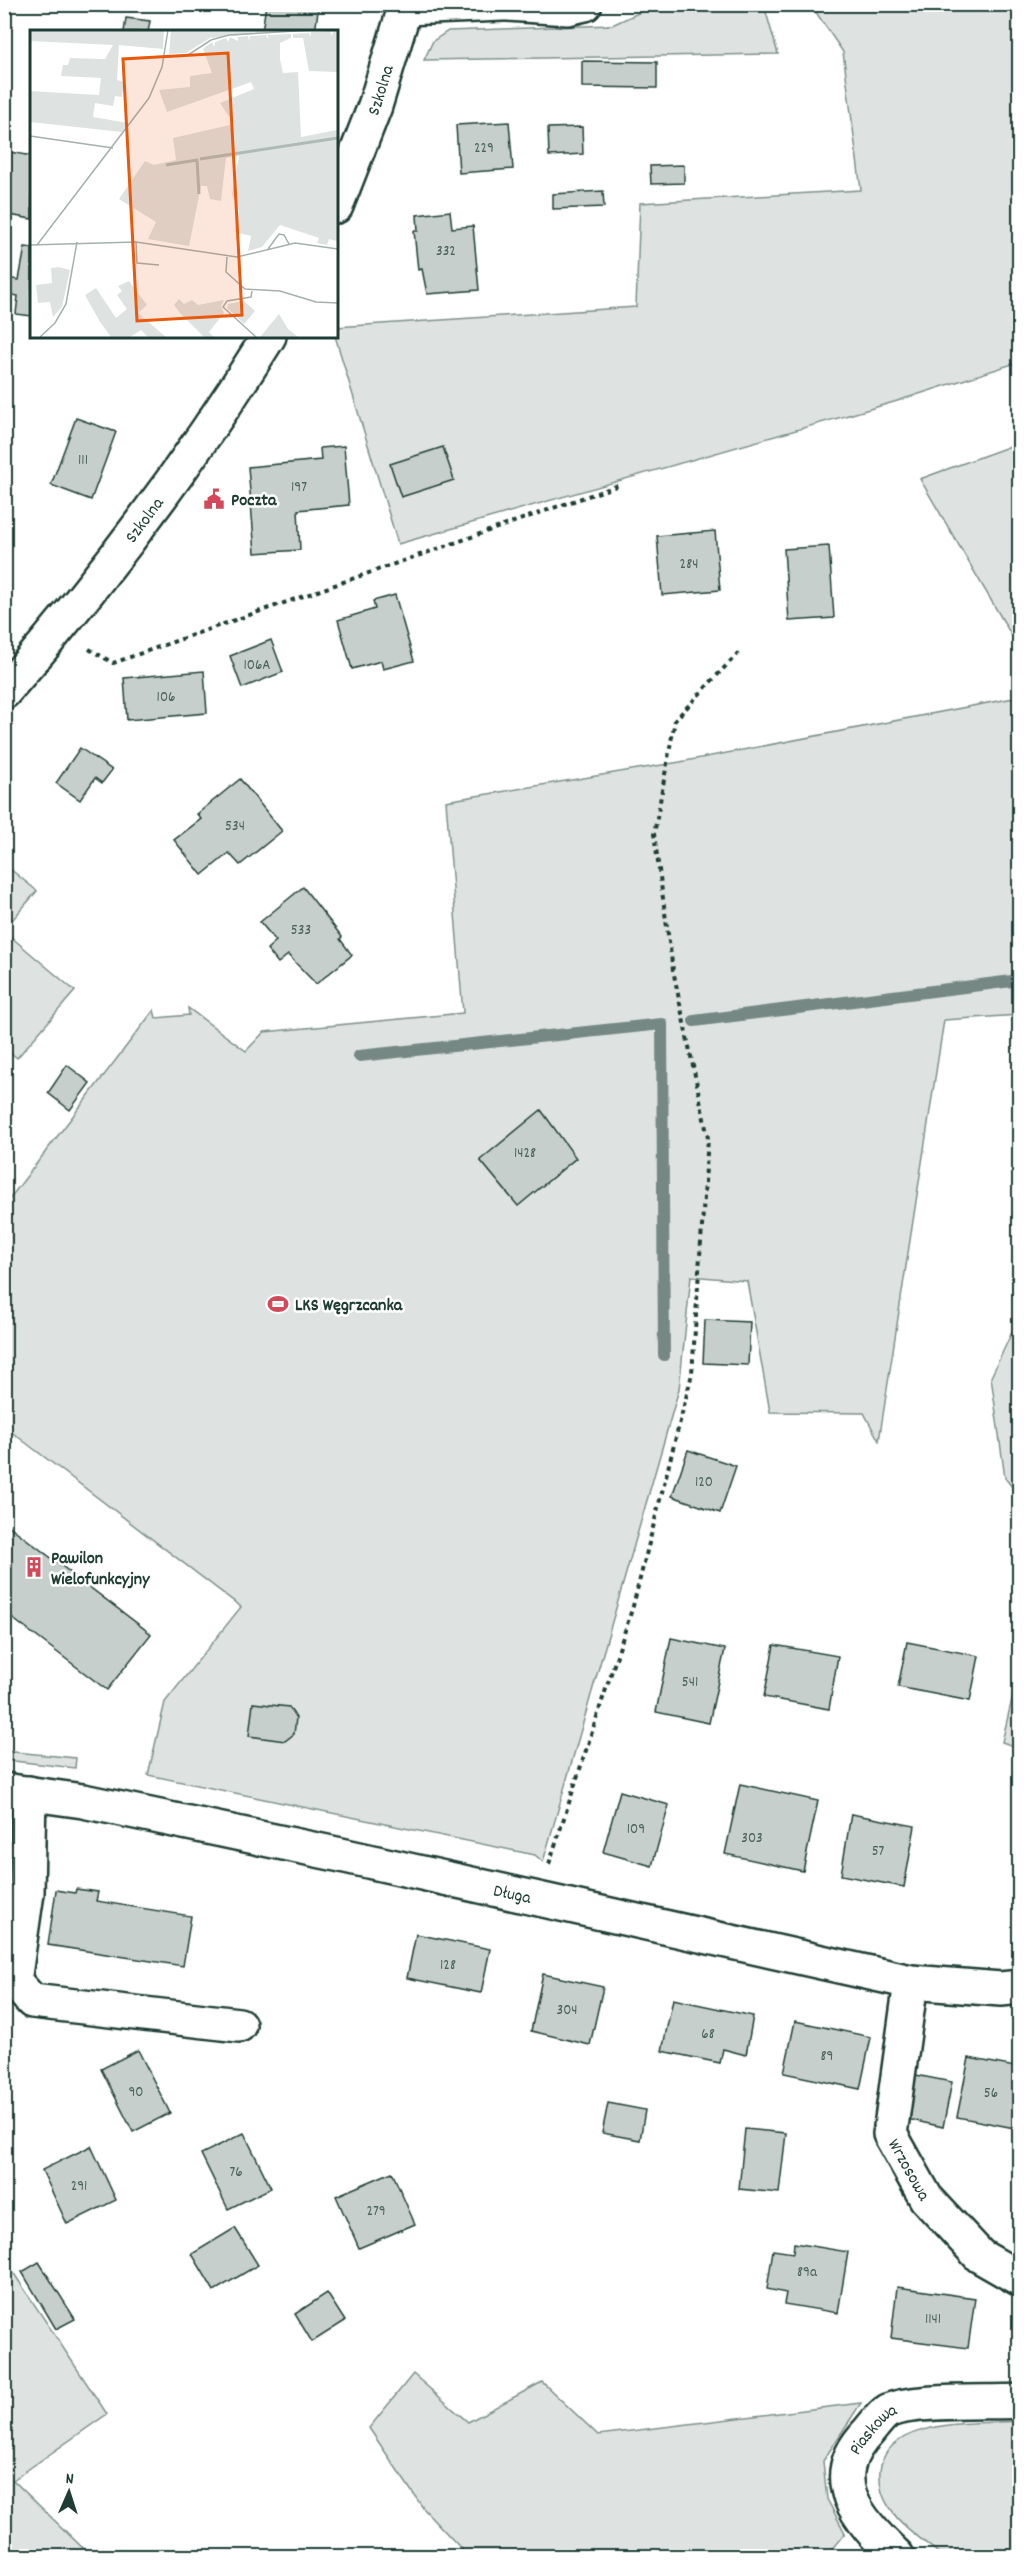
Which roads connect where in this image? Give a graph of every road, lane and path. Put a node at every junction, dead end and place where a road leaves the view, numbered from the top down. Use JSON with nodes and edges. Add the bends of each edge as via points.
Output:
{"nodes":[{"id":1,"x":503,"y":4,"type":"edge"},
{"id":2,"x":508,"y":4,"type":"edge"},
{"id":3,"x":585,"y":4,"type":"edge"},
{"id":4,"x":405,"y":6,"type":"edge"},
{"id":5,"x":338,"y":201,"type":"edge"},
{"id":6,"x":267,"y":338,"type":"edge"},
{"id":7,"x":619,"y":485,"type":"dead end"},
{"id":8,"x":57,"y":631,"type":"junction"},
{"id":9,"x":739,"y":652,"type":"dead end"},
{"id":10,"x":4,"y":692,"type":"edge"},
{"id":11,"x":17,"y":1792,"type":"edge"},
{"id":12,"x":538,"y":1899,"type":"junction"},
{"id":13,"x":911,"y":1982,"type":"junction"},
{"id":14,"x":1020,"y":1987,"type":"edge"},
{"id":15,"x":239,"y":2025,"type":"dead end"},
{"id":16,"x":1020,"y":2280,"type":"edge"},
{"id":17,"x":1020,"y":2401,"type":"edge"},
{"id":18,"x":897,"y":2556,"type":"edge"}],
"edges":[{"from":1,"to":4,"type":"street"},
{"from":2,"to":3,"type":"street","via":[[568,8]]},
{"from":4,"to":5,"type":"street","name":"Szkolna","via":[[375,106]]},
{"from":6,"to":8,"type":"street","name":"Szkolna","via":[[228,402]]},
{"from":7,"to":8,"type":"path","via":[[113,663]]},
{"from":8,"to":10,"type":"street","name":"Szkolna"},
{"from":9,"to":12,"type":"path","via":[[675,720],[654,834],[673,970],[708,1138],[692,1374],[633,1606]]},
{"from":11,"to":12,"type":"street","name":"Długa","via":[[306,1848]]},
{"from":11,"to":15,"type":"street","via":[[27,1893],[14,1981],[32,2001]]},
{"from":12,"to":13,"type":"street","name":"Długa"},
{"from":13,"to":14,"type":"street","name":"Długa"},
{"from":13,"to":16,"type":"street","name":"Wrzosowa","via":[[890,2134],[926,2198],[980,2256]]},
{"from":17,"to":18,"type":"street","name":"Piaskowa","via":[[925,2404],[888,2411],[858,2442],[845,2476],[853,2508]]}]}
